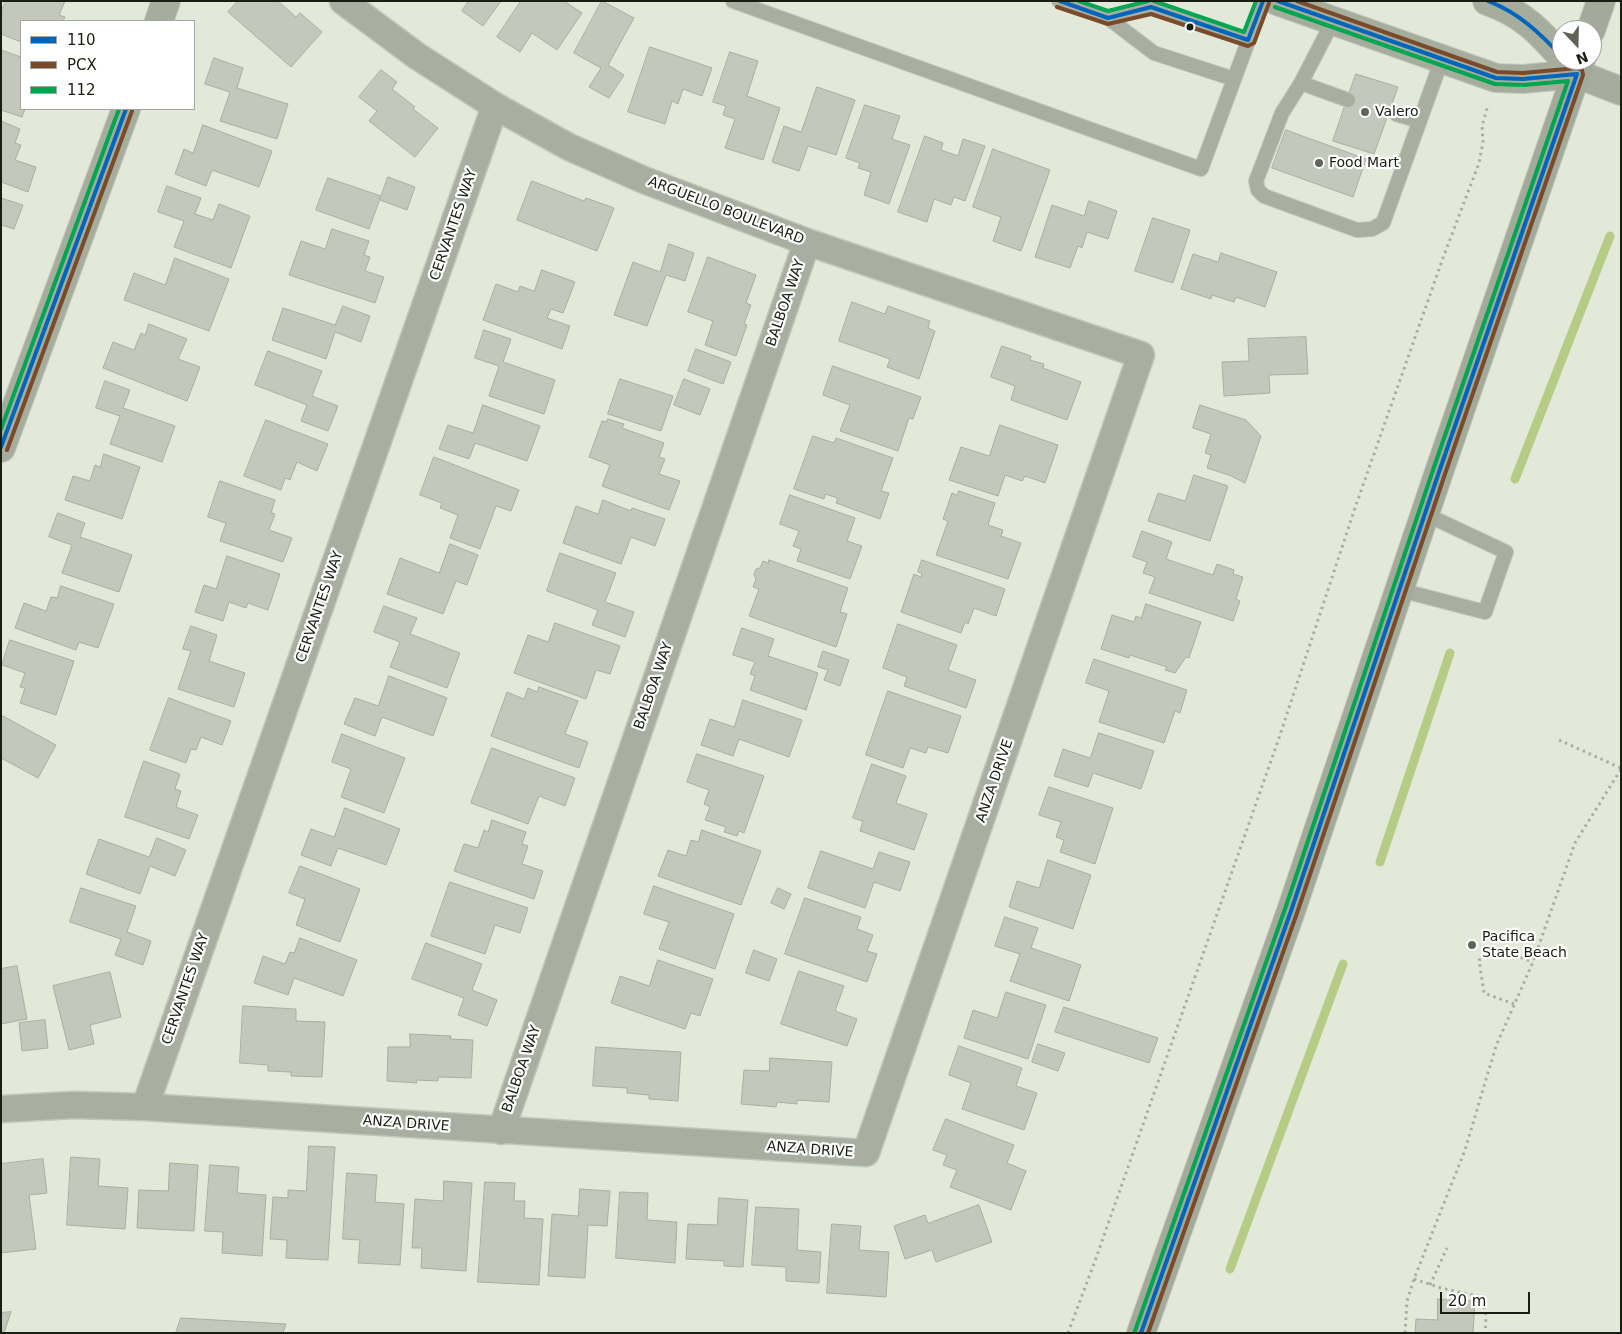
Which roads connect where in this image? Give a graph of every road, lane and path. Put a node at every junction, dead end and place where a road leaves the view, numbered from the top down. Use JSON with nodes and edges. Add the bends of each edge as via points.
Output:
{"nodes":[{"id":1,"x":166,"y":1,"type":"edge"},
{"id":2,"x":343,"y":1,"type":"edge"},
{"id":3,"x":733,"y":1,"type":"edge"},
{"id":4,"x":1059,"y":1,"type":"edge"},
{"id":5,"x":1263,"y":1,"type":"edge"},
{"id":6,"x":1278,"y":1,"type":"edge"},
{"id":7,"x":1487,"y":1,"type":"edge"},
{"id":8,"x":1601,"y":1,"type":"edge"},
{"id":9,"x":1108,"y":18,"type":"junction"},
{"id":10,"x":158,"y":20,"type":"edge"},
{"id":11,"x":1594,"y":20,"type":"edge"},
{"id":12,"x":1333,"y":21,"type":"junction"},
{"id":13,"x":1248,"y":40,"type":"junction"},
{"id":14,"x":1552,"y":44,"type":"edge"},
{"id":15,"x":1442,"y":59,"type":"junction"},
{"id":16,"x":1552,"y":69,"type":"edge"},
{"id":17,"x":1569,"y":70,"type":"edge"},
{"id":18,"x":1584,"y":70,"type":"edge"},
{"id":19,"x":1234,"y":79,"type":"junction"},
{"id":20,"x":1301,"y":83,"type":"junction"},
{"id":21,"x":1621,"y":91,"type":"edge"},
{"id":22,"x":1348,"y":100,"type":"dead end"},
{"id":23,"x":495,"y":106,"type":"junction"},
{"id":24,"x":126,"y":110,"type":"edge"},
{"id":25,"x":1396,"y":114,"type":"dead end"},
{"id":26,"x":1419,"y":121,"type":"junction"},
{"id":27,"x":1482,"y":126,"type":"dead end"},
{"id":28,"x":807,"y":242,"type":"junction"},
{"id":29,"x":1142,"y":355,"type":"joint"},
{"id":30,"x":1,"y":448,"type":"edge"},
{"id":31,"x":1425,"y":514,"type":"junction"},
{"id":32,"x":1400,"y":590,"type":"junction"},
{"id":33,"x":1560,"y":740,"type":"dead end"},
{"id":34,"x":1621,"y":769,"type":"edge"},
{"id":35,"x":1533,"y":962,"type":"junction"},
{"id":36,"x":1514,"y":1004,"type":"junction"},
{"id":37,"x":145,"y":1107,"type":"junction"},
{"id":38,"x":1,"y":1108,"type":"edge"},
{"id":39,"x":501,"y":1131,"type":"junction"},
{"id":40,"x":1448,"y":1248,"type":"dead end"},
{"id":41,"x":1414,"y":1279,"type":"junction"},
{"id":42,"x":1430,"y":1285,"type":"junction"},
{"id":43,"x":1068,"y":1333,"type":"edge"},
{"id":44,"x":1141,"y":1333,"type":"edge"},
{"id":45,"x":1405,"y":1333,"type":"edge"},
{"id":46,"x":1485,"y":1333,"type":"edge"}],
"edges":[{"from":1,"to":10,"type":"street"},
{"from":2,"to":23,"type":"street","name":"ARGUELLO BOULEVARD","via":[[417,56]]},
{"from":3,"to":19,"type":"lane","via":[[1201,169]]},
{"from":4,"to":9,"type":"lane"},
{"from":5,"to":13,"type":"lane"},
{"from":6,"to":12,"type":"street"},
{"from":7,"to":14,"type":"street","via":[[1515,14]]},
{"from":8,"to":11,"type":"highway"},
{"from":9,"to":13,"type":"lane","via":[[1152,8]]},
{"from":9,"to":19,"type":"lane","via":[[1154,53]]},
{"from":12,"to":15,"type":"street"},
{"from":12,"to":20,"type":"lane"},
{"from":13,"to":19,"type":"lane"},
{"from":15,"to":16,"type":"street","via":[[1496,78],[1523,79]]},
{"from":15,"to":26,"type":"lane"},
{"from":17,"to":31,"type":"highway"},
{"from":18,"to":21,"type":"street"},
{"from":20,"to":22,"type":"lane"},
{"from":20,"to":26,"type":"lane","via":[[1282,113],[1256,181],[1258,190],[1264,196],[1357,230],[1372,229],[1383,223]]},
{"from":23,"to":28,"type":"street","name":"ARGUELLO BOULEVARD","via":[[569,147],[644,180]]},
{"from":23,"to":37,"type":"street","name":"CERVANTES WAY"},
{"from":24,"to":30,"type":"street"},
{"from":25,"to":26,"type":"lane"},
{"from":27,"to":43,"type":"path","via":[[1479,163],[1356,505],[1278,741]]},
{"from":28,"to":29,"type":"street","name":"ARGUELLO BOULEVARD"},
{"from":28,"to":39,"type":"street","name":"BALBOA WAY"},
{"from":29,"to":39,"type":"street","name":"ANZA DRIVE","via":[[866,1153]]},
{"from":31,"to":32,"type":"highway"},
{"from":31,"to":32,"type":"lane","via":[[1506,552],[1486,612]]},
{"from":32,"to":44,"type":"highway","via":[[1265,986]]},
{"from":33,"to":34,"type":"path"},
{"from":34,"to":35,"type":"path","via":[[1575,843]]},
{"from":35,"to":36,"type":"path"},
{"from":35,"to":36,"type":"path","via":[[1501,950],[1479,960],[1484,992]]},
{"from":36,"to":41,"type":"path","via":[[1496,1046],[1465,1150]]},
{"from":37,"to":38,"type":"street","name":"ANZA DRIVE"},
{"from":37,"to":39,"type":"street","name":"ANZA DRIVE"},
{"from":40,"to":42,"type":"path"},
{"from":41,"to":42,"type":"path"},
{"from":41,"to":45,"type":"path","via":[[1407,1301]]},
{"from":42,"to":46,"type":"path","via":[[1481,1299],[1485,1310]]}]}
